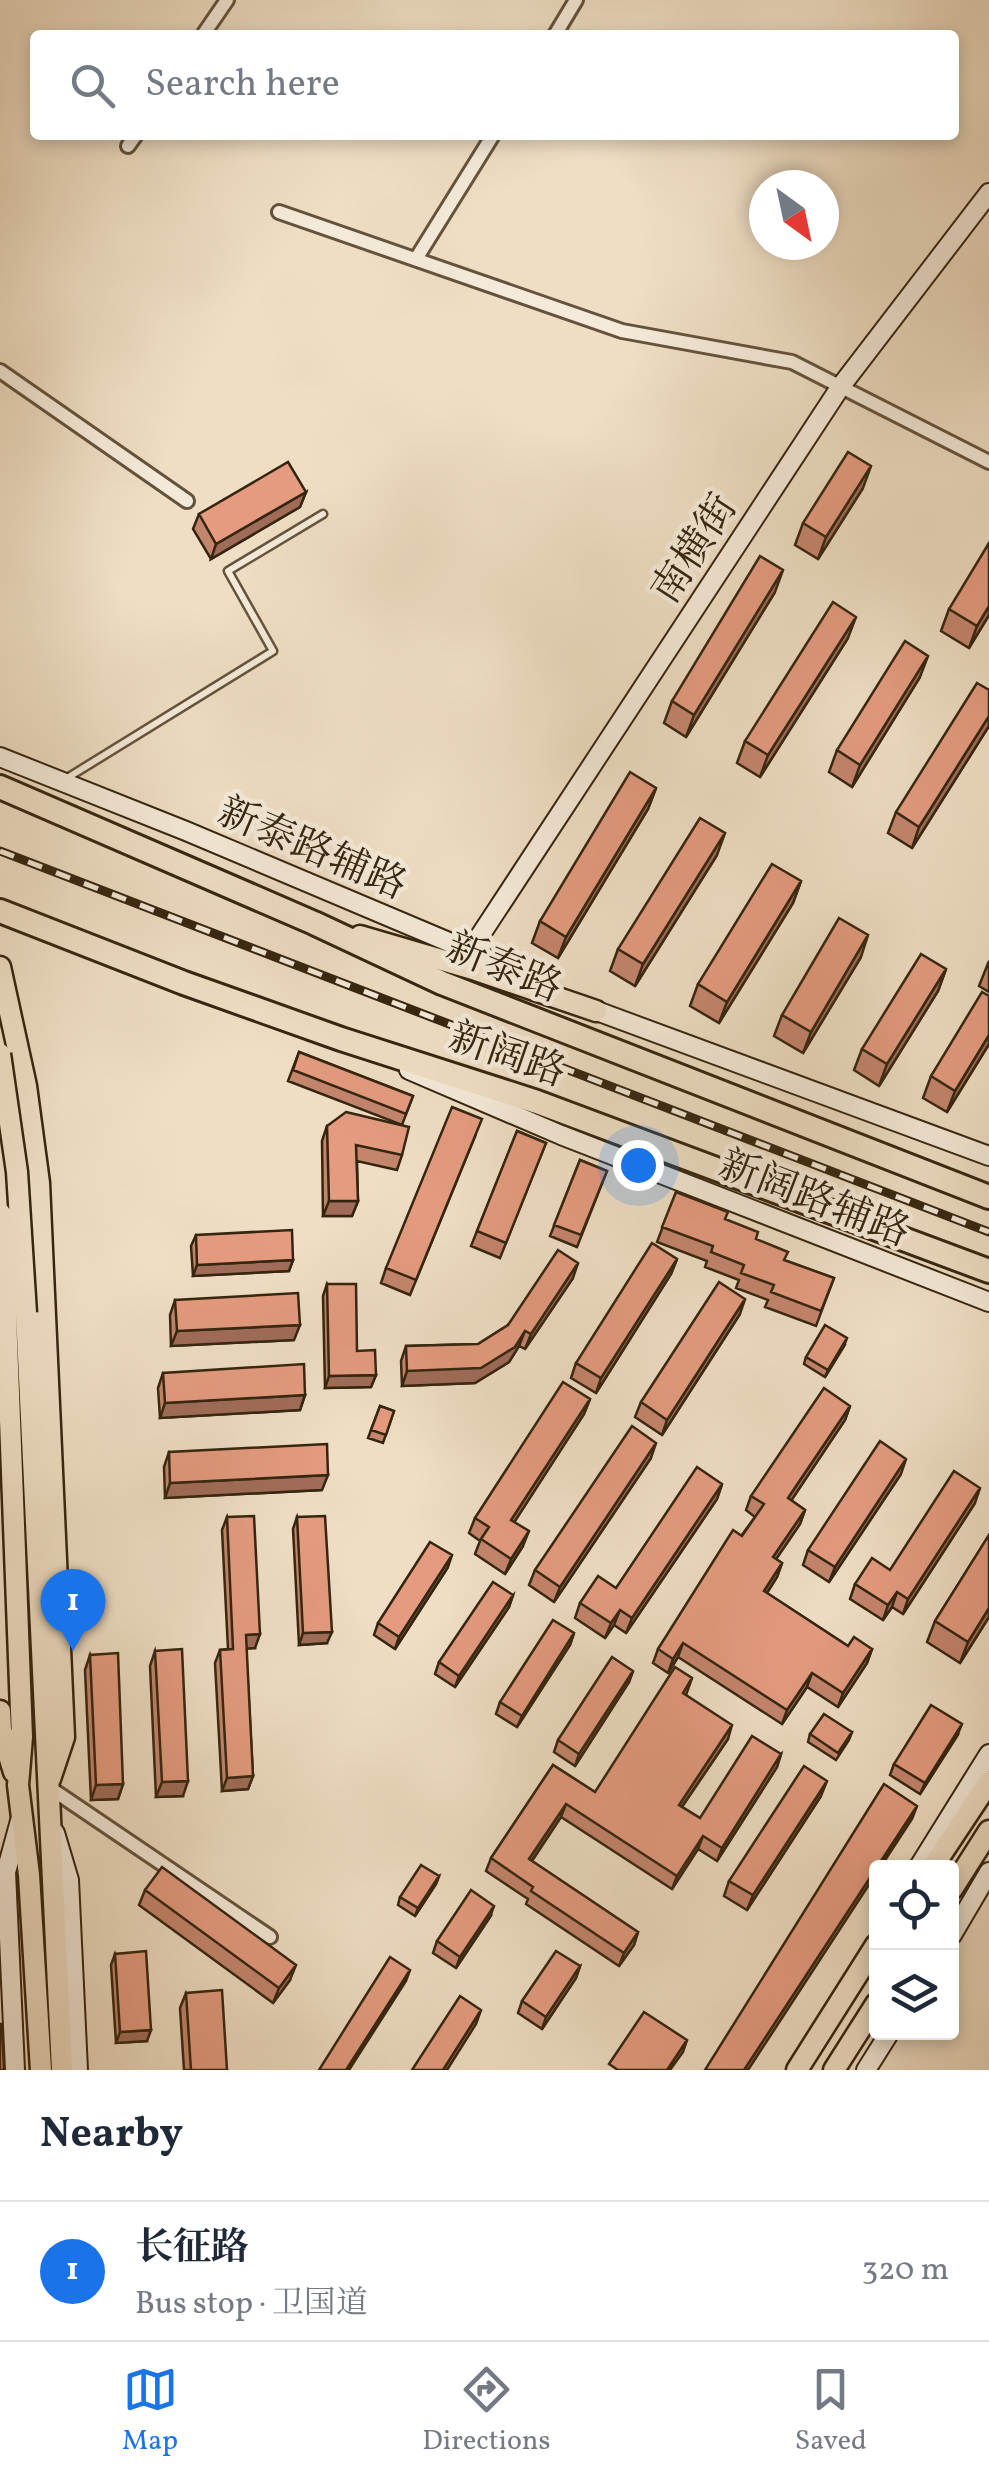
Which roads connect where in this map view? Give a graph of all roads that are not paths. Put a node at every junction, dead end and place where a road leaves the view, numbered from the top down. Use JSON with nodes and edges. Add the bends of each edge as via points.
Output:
{"nodes":[{"id":1,"x":227,"y":0,"type":"edge"},
{"id":2,"x":576,"y":0,"type":"edge"},
{"id":3,"x":207,"y":30,"type":"edge"},
{"id":4,"x":557,"y":30,"type":"edge"},
{"id":5,"x":489,"y":140,"type":"edge"},
{"id":6,"x":989,"y":194,"type":"edge"},
{"id":7,"x":279,"y":212,"type":"dead end"},
{"id":8,"x":416,"y":258,"type":"junction"},
{"id":9,"x":0,"y":371,"type":"edge"},
{"id":10,"x":840,"y":386,"type":"junction"},
{"id":11,"x":989,"y":462,"type":"edge"},
{"id":12,"x":187,"y":501,"type":"dead end"},
{"id":13,"x":323,"y":514,"type":"dead end"},
{"id":14,"x":0,"y":757,"type":"edge"},
{"id":15,"x":64,"y":781,"type":"junction"},
{"id":16,"x":0,"y":787,"type":"edge"},
{"id":17,"x":2,"y":911,"type":"edge"},
{"id":18,"x":314,"y":923,"type":"junction"},
{"id":19,"x":470,"y":951,"type":"junction"},
{"id":20,"x":0,"y":967,"type":"edge"},
{"id":21,"x":596,"y":1011,"type":"junction"},
{"id":22,"x":341,"y":1039,"type":"junction"},
{"id":23,"x":0,"y":1054,"type":"edge"},
{"id":24,"x":989,"y":1156,"type":"edge"},
{"id":25,"x":989,"y":1197,"type":"edge"},
{"id":26,"x":0,"y":1213,"type":"edge"},
{"id":27,"x":989,"y":1272,"type":"edge"},
{"id":28,"x":47,"y":1297,"type":"junction"},
{"id":29,"x":989,"y":1302,"type":"edge"},
{"id":30,"x":10,"y":1309,"type":"edge"},
{"id":31,"x":0,"y":1711,"type":"edge"},
{"id":32,"x":989,"y":1754,"type":"edge"},
{"id":33,"x":50,"y":1784,"type":"junction"},
{"id":34,"x":18,"y":1785,"type":"junction"},
{"id":35,"x":988,"y":1785,"type":"edge"},
{"id":36,"x":22,"y":1816,"type":"junction"},
{"id":37,"x":52,"y":1826,"type":"junction"},
{"id":38,"x":989,"y":1831,"type":"edge"},
{"id":39,"x":923,"y":1860,"type":"edge"},
{"id":40,"x":937,"y":1860,"type":"edge"},
{"id":41,"x":989,"y":1872,"type":"edge"},
{"id":42,"x":959,"y":1877,"type":"edge"},
{"id":43,"x":989,"y":1891,"type":"edge"},
{"id":44,"x":959,"y":1923,"type":"edge"},
{"id":45,"x":959,"y":1926,"type":"edge"},
{"id":46,"x":270,"y":1937,"type":"dead end"},
{"id":47,"x":873,"y":1950,"type":"edge"},
{"id":48,"x":869,"y":2015,"type":"edge"},
{"id":49,"x":885,"y":2040,"type":"edge"},
{"id":50,"x":16,"y":2070,"type":"edge"},
{"id":51,"x":41,"y":2070,"type":"edge"},
{"id":52,"x":62,"y":2070,"type":"edge"},
{"id":53,"x":78,"y":2070,"type":"edge"},
{"id":54,"x":797,"y":2070,"type":"edge"},
{"id":55,"x":834,"y":2070,"type":"edge"},
{"id":56,"x":866,"y":2070,"type":"edge"}],
"edges":[{"from":1,"to":3,"type":"street"},
{"from":2,"to":4,"type":"street"},
{"from":5,"to":8,"type":"street"},
{"from":6,"to":10,"type":"street","name":"南横街"},
{"from":7,"to":8,"type":"street"},
{"from":8,"to":10,"type":"street","via":[[622,331],[792,362]]},
{"from":9,"to":12,"type":"street"},
{"from":10,"to":11,"type":"street"},
{"from":10,"to":19,"type":"street","name":"南横街"},
{"from":13,"to":15,"type":"lane","via":[[228,571],[273,652]]},
{"from":14,"to":15,"type":"street","name":"新泰路辅路"},
{"from":15,"to":19,"type":"street","name":"新泰路辅路"},
{"from":16,"to":18,"type":"highway","name":"新泰路"},
{"from":17,"to":22,"type":"highway","name":"新阔路"},
{"from":18,"to":21,"type":"main road"},
{"from":18,"to":25,"type":"highway","name":"新泰路","via":[[442,983]]},
{"from":19,"to":21,"type":"street","name":"新泰路辅路"},
{"from":20,"to":28,"type":"main road","via":[[32,1123]]},
{"from":21,"to":24,"type":"street","name":"新泰路辅路"},
{"from":22,"to":27,"type":"highway","name":"新阔路","via":[[537,1102]]},
{"from":22,"to":29,"type":"street","name":"新阔路辅路","via":[[560,1135]]},
{"from":23,"to":30,"type":"main road","bridge":true,"via":[[17,1172]]},
{"from":26,"to":30,"type":"main road","bridge":true},
{"from":28,"to":30,"type":"street"},
{"from":28,"to":33,"type":"main road","via":[[64,1736]]},
{"from":30,"to":33,"type":"main road"},
{"from":30,"to":34,"type":"main road"},
{"from":31,"to":34,"type":"main road"},
{"from":32,"to":39,"type":"street"},
{"from":33,"to":37,"type":"main road"},
{"from":33,"to":46,"type":"street"},
{"from":34,"to":36,"type":"main road"},
{"from":35,"to":40,"type":"main road"},
{"from":36,"to":50,"type":"street","via":[[6,1872]]},
{"from":36,"to":51,"type":"main road"},
{"from":37,"to":52,"type":"main road"},
{"from":37,"to":53,"type":"street","via":[[69,1880]]},
{"from":38,"to":42,"type":"main road"},
{"from":41,"to":44,"type":"street"},
{"from":43,"to":45,"type":"street"},
{"from":47,"to":54,"type":"main road"},
{"from":48,"to":55,"type":"main road"},
{"from":49,"to":56,"type":"street"}]}
